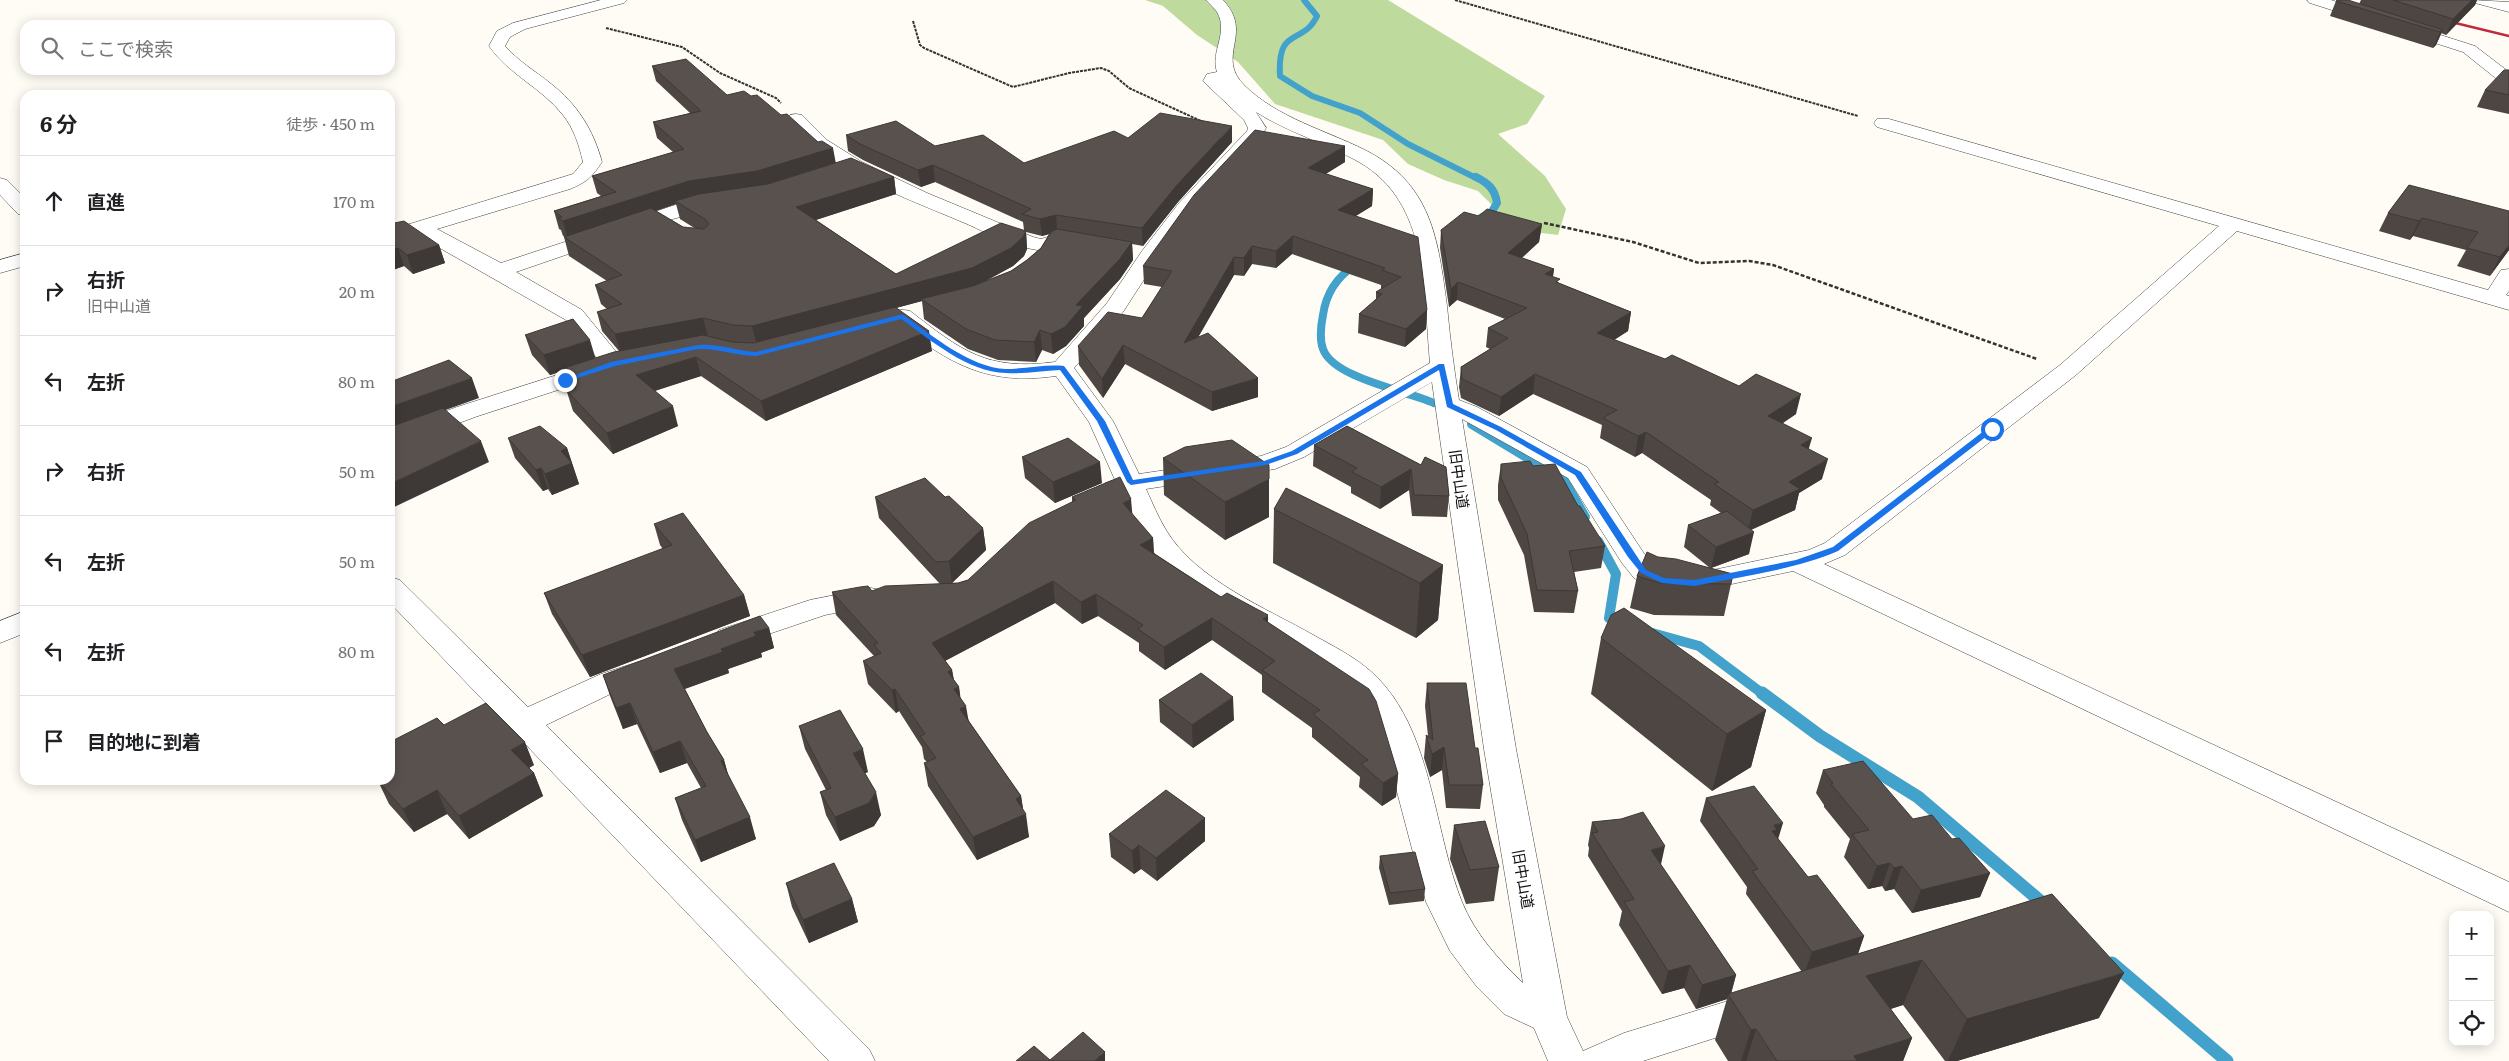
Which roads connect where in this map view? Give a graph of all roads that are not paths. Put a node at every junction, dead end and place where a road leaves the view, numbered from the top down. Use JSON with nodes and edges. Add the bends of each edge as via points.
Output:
{"nodes":[{"id":1,"x":619,"y":0,"type":"edge"},
{"id":2,"x":1214,"y":0,"type":"edge"},
{"id":3,"x":2314,"y":0,"type":"edge"},
{"id":4,"x":2480,"y":0,"type":"edge"},
{"id":5,"x":2509,"y":7,"type":"edge"},
{"id":6,"x":1227,"y":74,"type":"junction"},
{"id":7,"x":2509,"y":80,"type":"edge"},
{"id":8,"x":796,"y":119,"type":"edge"},
{"id":9,"x":1883,"y":123,"type":"road end"},
{"id":10,"x":855,"y":166,"type":"junction"},
{"id":11,"x":828,"y":175,"type":"edge"},
{"id":12,"x":0,"y":184,"type":"edge"},
{"id":13,"x":737,"y":200,"type":"edge"},
{"id":14,"x":20,"y":205,"type":"edge"},
{"id":15,"x":639,"y":224,"type":"junction"},
{"id":16,"x":2233,"y":224,"type":"junction"},
{"id":17,"x":419,"y":228,"type":"junction"},
{"id":18,"x":684,"y":232,"type":"edge"},
{"id":19,"x":395,"y":235,"type":"edge"},
{"id":20,"x":1042,"y":245,"type":"junction"},
{"id":21,"x":1096,"y":246,"type":"edge"},
{"id":22,"x":20,"y":261,"type":"edge"},
{"id":23,"x":1031,"y":264,"type":"edge"},
{"id":24,"x":0,"y":267,"type":"edge"},
{"id":25,"x":499,"y":271,"type":"junction"},
{"id":26,"x":2509,"y":275,"type":"edge"},
{"id":27,"x":2501,"y":301,"type":"edge"},
{"id":28,"x":929,"y":309,"type":"edge"},
{"id":29,"x":902,"y":316,"type":"junction"},
{"id":30,"x":873,"y":324,"type":"edge"},
{"id":31,"x":1442,"y":366,"type":"junction"},
{"id":32,"x":1062,"y":368,"type":"junction"},
{"id":33,"x":1449,"y":405,"type":"junction"},
{"id":34,"x":395,"y":439,"type":"edge"},
{"id":35,"x":1131,"y":482,"type":"junction"},
{"id":36,"x":1088,"y":500,"type":"edge"},
{"id":37,"x":1796,"y":562,"type":"junction"},
{"id":38,"x":395,"y":591,"type":"edge"},
{"id":39,"x":899,"y":595,"type":"edge"},
{"id":40,"x":20,"y":623,"type":"edge"},
{"id":41,"x":0,"y":632,"type":"edge"},
{"id":42,"x":709,"y":645,"type":"edge"},
{"id":43,"x":665,"y":662,"type":"edge"},
{"id":44,"x":524,"y":723,"type":"junction"},
{"id":45,"x":2509,"y":898,"type":"edge"},
{"id":46,"x":1792,"y":997,"type":"edge"},
{"id":47,"x":1548,"y":1017,"type":"junction"},
{"id":48,"x":855,"y":1061,"type":"edge"},
{"id":49,"x":1568,"y":1061,"type":"edge"},
{"id":50,"x":1598,"y":1061,"type":"edge"}],
"edges":[{"from":1,"to":17,"type":"street","via":[[509,30],[497,46],[507,59],[568,106],[590,148],[593,162],[588,170],[563,186]]},
{"from":2,"to":6,"type":"street","via":[[1228,18],[1228,40],[1223,56]]},
{"from":3,"to":7,"type":"street","via":[[2462,46]]},
{"from":4,"to":5,"type":"street"},
{"from":6,"to":31,"type":"street","name":"旧中山道","via":[[1239,90],[1264,111],[1362,155],[1386,171],[1409,195],[1429,249]]},
{"from":6,"to":32,"type":"street","via":[[1212,81],[1252,118],[1257,128],[1140,254],[1115,307]]},
{"from":8,"to":10,"type":"street","via":[[820,144]]},
{"from":9,"to":16,"type":"street"},
{"from":10,"to":11,"type":"street"},
{"from":10,"to":20,"type":"street","via":[[1005,234]]},
{"from":12,"to":14,"type":"street"},
{"from":13,"to":15,"type":"street","via":[[694,206]]},
{"from":15,"to":18,"type":"street"},
{"from":15,"to":25,"type":"street"},
{"from":16,"to":27,"type":"street"},
{"from":16,"to":37,"type":"street","via":[[2068,370],[1836,549]]},
{"from":17,"to":19,"type":"street"},
{"from":17,"to":25,"type":"street"},
{"from":20,"to":21,"type":"street","via":[[1057,240]]},
{"from":20,"to":23,"type":"street","via":[[1041,254]]},
{"from":22,"to":24,"type":"street"},
{"from":25,"to":34,"type":"street","via":[[574,316],[623,362],[466,412]]},
{"from":26,"to":27,"type":"street"},
{"from":28,"to":29,"type":"street"},
{"from":29,"to":30,"type":"street"},
{"from":29,"to":32,"type":"street","via":[[936,341],[980,366],[1005,371]]},
{"from":31,"to":33,"type":"street","name":"旧中山道"},
{"from":31,"to":35,"type":"street","via":[[1295,452],[1266,463]]},
{"from":32,"to":35,"type":"street","via":[[1101,421]]},
{"from":33,"to":37,"type":"street","via":[[1578,474],[1632,557],[1644,572],[1662,581],[1694,583]]},
{"from":33,"to":47,"type":"street","name":"旧中山道","via":[[1500,749]]},
{"from":35,"to":36,"type":"street"},
{"from":35,"to":47,"type":"street","via":[[1153,532],[1172,558],[1199,582],[1352,670],[1375,695],[1392,723],[1408,768],[1444,902],[1463,940],[1490,976],[1518,1003]]},
{"from":37,"to":45,"type":"street"},
{"from":38,"to":44,"type":"street"},
{"from":39,"to":42,"type":"street","via":[[820,607]]},
{"from":40,"to":41,"type":"street"},
{"from":43,"to":44,"type":"street","via":[[612,682]]},
{"from":44,"to":48,"type":"street"},
{"from":46,"to":50,"type":"street"},
{"from":47,"to":49,"type":"street","name":"旧中山道"}]}
